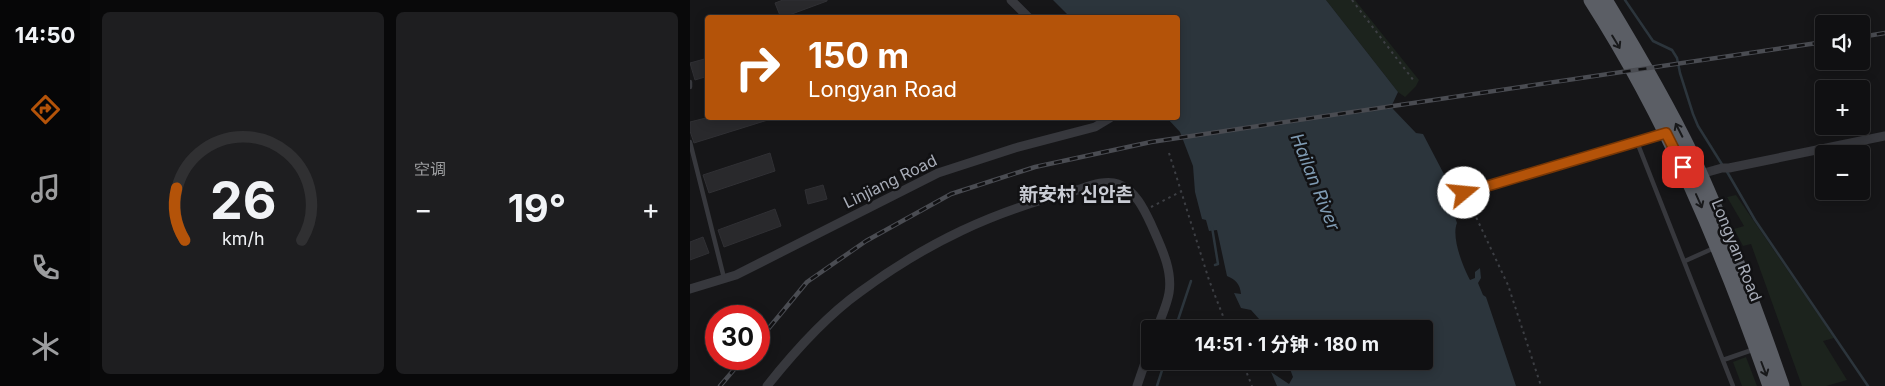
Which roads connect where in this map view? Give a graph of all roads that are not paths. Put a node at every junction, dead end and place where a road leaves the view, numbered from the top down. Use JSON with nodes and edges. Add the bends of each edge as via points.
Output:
{"nodes":[{"id":1,"x":1011,"y":0,"type":"edge"},
{"id":2,"x":1591,"y":0,"type":"edge"},
{"id":3,"x":1605,"y":0,"type":"edge"},
{"id":4,"x":1026,"y":15,"type":"edge"},
{"id":5,"x":690,"y":82,"type":"edge"},
{"id":6,"x":690,"y":87,"type":"edge"},
{"id":7,"x":1107,"y":120,"type":"edge"},
{"id":8,"x":1666,"y":133,"type":"junction"},
{"id":9,"x":1885,"y":136,"type":"edge"},
{"id":10,"x":690,"y":142,"type":"edge"},
{"id":11,"x":1637,"y":142,"type":"junction"},
{"id":12,"x":1695,"y":177,"type":"junction"},
{"id":13,"x":1464,"y":193,"type":"road end"},
{"id":14,"x":1718,"y":247,"type":"junction"},
{"id":15,"x":1685,"y":261,"type":"junction"},
{"id":16,"x":724,"y":280,"type":"junction"},
{"id":17,"x":690,"y":289,"type":"edge"},
{"id":18,"x":1160,"y":320,"type":"edge"},
{"id":19,"x":1756,"y":348,"type":"junction"},
{"id":20,"x":1723,"y":360,"type":"junction"},
{"id":21,"x":1142,"y":370,"type":"edge"},
{"id":22,"x":767,"y":386,"type":"edge"},
{"id":23,"x":1137,"y":386,"type":"edge"},
{"id":24,"x":1733,"y":386,"type":"edge"},
{"id":25,"x":1770,"y":386,"type":"edge"},
{"id":26,"x":1782,"y":386,"type":"edge"}],
"edges":[{"from":1,"to":4,"type":"street"},
{"from":2,"to":8,"type":"highway","name":"Longyan Road","one_way":true},
{"from":12,"to":3,"type":"highway","name":"Longyan Road","one_way":true,"via":[[1647,69]]},
{"from":5,"to":6,"type":"lane"},
{"from":7,"to":16,"type":"street","name":"Linjiang Road","via":[[1095,128],[1015,148],[938,173]]},
{"from":8,"to":11,"type":"street"},
{"from":8,"to":12,"type":"highway","name":"Longyan Road"},
{"from":9,"to":12,"type":"street"},
{"from":10,"to":16,"type":"lane"},
{"from":11,"to":13,"type":"street"},
{"from":11,"to":15,"type":"lane"},
{"from":12,"to":14,"type":"highway","name":"Longyan Road","one_way":true},
{"from":12,"to":26,"type":"highway","name":"Longyan Road","via":[[1735,255]]},
{"from":14,"to":15,"type":"lane"},
{"from":14,"to":19,"type":"highway","name":"Longyan Road"},
{"from":15,"to":20,"type":"lane"},
{"from":16,"to":17,"type":"street","name":"Linjiang Road"},
{"from":18,"to":22,"type":"street","via":[[1169,293],[1169,276],[1145,210],[1120,185],[1100,184],[1006,210],[931,245],[858,292],[800,347]]},
{"from":19,"to":20,"type":"lane"},
{"from":19,"to":25,"type":"highway","name":"Longyan Road","one_way":true},
{"from":20,"to":24,"type":"lane"},
{"from":21,"to":23,"type":"street"}]}
